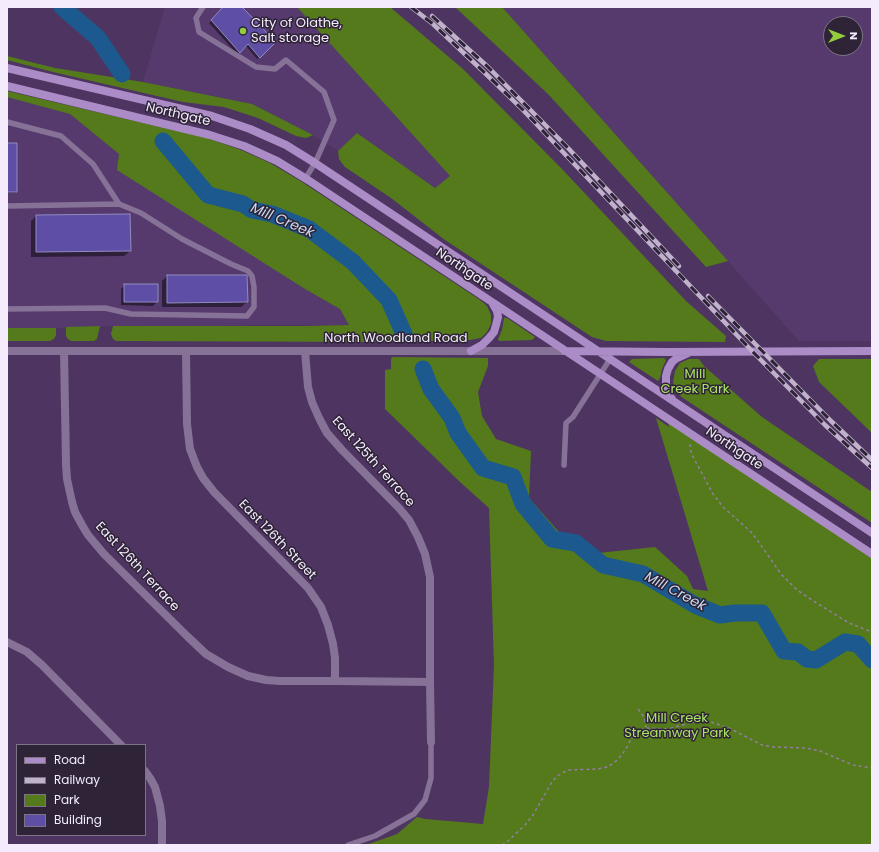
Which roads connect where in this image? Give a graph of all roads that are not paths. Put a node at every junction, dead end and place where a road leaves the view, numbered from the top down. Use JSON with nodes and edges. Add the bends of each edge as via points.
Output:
{"nodes":[{"id":1,"x":203,"y":7,"type":"edge"},
{"id":2,"x":7,"y":68,"type":"edge"},
{"id":3,"x":7,"y":86,"type":"edge"},
{"id":4,"x":7,"y":122,"type":"edge"},
{"id":5,"x":315,"y":163,"type":"junction"},
{"id":6,"x":305,"y":179,"type":"junction"},
{"id":7,"x":119,"y":204,"type":"junction"},
{"id":8,"x":7,"y":206,"type":"edge"},
{"id":9,"x":493,"y":303,"type":"junction"},
{"id":10,"x":7,"y":309,"type":"edge"},
{"id":11,"x":7,"y":351,"type":"edge"},
{"id":12,"x":64,"y":351,"type":"junction"},
{"id":13,"x":186,"y":351,"type":"junction"},
{"id":14,"x":305,"y":351,"type":"junction"},
{"id":15,"x":471,"y":351,"type":"junction"},
{"id":16,"x":565,"y":351,"type":"junction"},
{"id":17,"x":598,"y":351,"type":"junction"},
{"id":18,"x":872,"y":351,"type":"edge"},
{"id":19,"x":694,"y":352,"type":"junction"},
{"id":20,"x":610,"y":359,"type":"junction"},
{"id":21,"x":600,"y":374,"type":"junction"},
{"id":22,"x":672,"y":400,"type":"junction"},
{"id":23,"x":564,"y":465,"type":"dead end"},
{"id":24,"x":872,"y":533,"type":"edge"},
{"id":25,"x":872,"y":554,"type":"edge"},
{"id":26,"x":7,"y":642,"type":"edge"},
{"id":27,"x":335,"y":681,"type":"junction"},
{"id":28,"x":430,"y":682,"type":"junction"},
{"id":29,"x":431,"y":742,"type":"joint"},
{"id":30,"x":120,"y":744,"type":"edge"},
{"id":31,"x":146,"y":772,"type":"edge"},
{"id":32,"x":162,"y":845,"type":"edge"},
{"id":33,"x":348,"y":845,"type":"edge"}],
"edges":[{"from":1,"to":5,"type":"lane","via":[[196,18],[199,32],[256,67],[275,69],[286,60],[324,92],[334,120]]},
{"from":2,"to":5,"type":"main road","name":"Northgate","via":[[212,116],[286,145]]},
{"from":3,"to":6,"type":"main road","name":"Northgate","via":[[210,135],[244,146],[277,161]]},
{"from":4,"to":7,"type":"lane","via":[[62,136],[92,164]]},
{"from":5,"to":6,"type":"lane"},
{"from":5,"to":17,"type":"main road","name":"Northgate"},
{"from":6,"to":9,"type":"main road","name":"Northgate"},
{"from":7,"to":8,"type":"lane"},
{"from":7,"to":10,"type":"lane","via":[[141,213],[182,239],[248,271],[254,287],[254,308],[247,316],[132,314],[105,308]]},
{"from":9,"to":15,"type":"main road","via":[[498,317],[494,332],[486,342]]},
{"from":9,"to":16,"type":"main road","name":"Northgate"},
{"from":11,"to":12,"type":"street","name":"North Woodland Road"},
{"from":12,"to":13,"type":"street","name":"North Woodland Road"},
{"from":12,"to":27,"type":"street","name":"East 126th Terrace","via":[[67,479],[75,512],[88,535],[104,554],[206,654],[248,676],[266,680]]},
{"from":13,"to":14,"type":"street","name":"North Woodland Road"},
{"from":13,"to":27,"type":"street","name":"East 126th Street","via":[[187,424],[190,449],[197,467],[214,492],[308,588],[321,607],[333,644]]},
{"from":14,"to":15,"type":"street","name":"North Woodland Road"},
{"from":14,"to":28,"type":"street","name":"East 125th Terrace","via":[[308,387],[318,418],[327,433],[409,520],[425,554],[430,577]]},
{"from":15,"to":16,"type":"street","name":"North Woodland Road"},
{"from":16,"to":17,"type":"main road","name":"North Woodland Road"},
{"from":16,"to":21,"type":"main road","name":"Northgate"},
{"from":17,"to":19,"type":"main road","name":"North Woodland Road"},
{"from":17,"to":20,"type":"main road","name":"Northgate"},
{"from":18,"to":19,"type":"main road","name":"North Woodland Road"},
{"from":19,"to":22,"type":"main road","via":[[677,358],[668,369],[667,392]]},
{"from":20,"to":21,"type":"lane"},
{"from":20,"to":22,"type":"main road","name":"Northgate"},
{"from":21,"to":23,"type":"lane","via":[[573,417],[566,423]]},
{"from":21,"to":25,"type":"main road","name":"Northgate"},
{"from":22,"to":24,"type":"main road","name":"Northgate"},
{"from":26,"to":30,"type":"street","via":[[27,652],[42,664]]},
{"from":27,"to":28,"type":"street"},
{"from":28,"to":29,"type":"street","name":"East 125th Terrace"},
{"from":29,"to":33,"type":"lane","via":[[431,778],[425,800],[414,814],[375,836]]},
{"from":31,"to":32,"type":"street","via":[[160,806]]}]}
